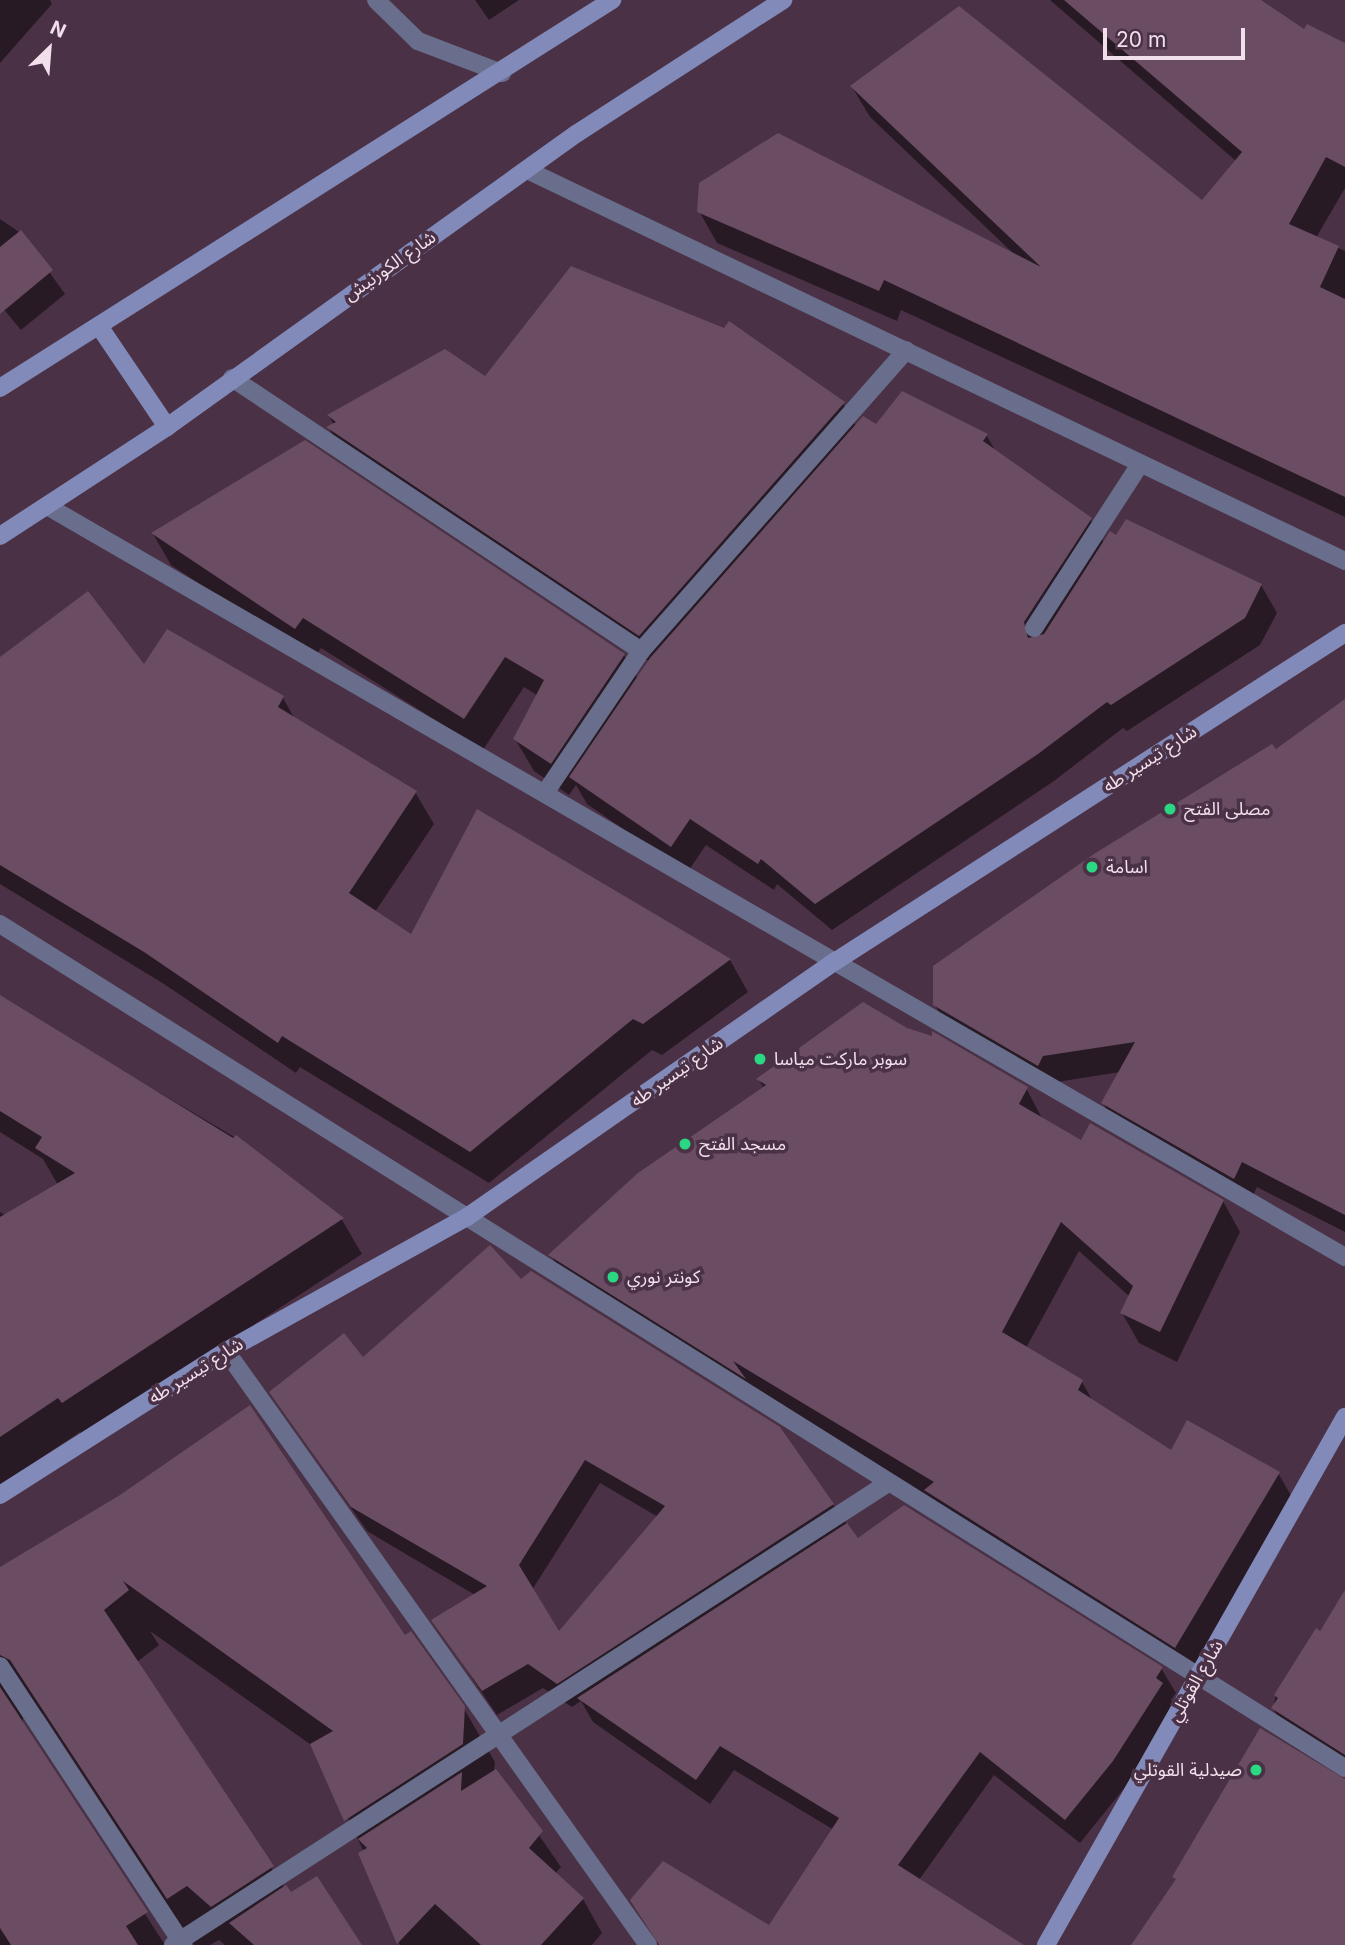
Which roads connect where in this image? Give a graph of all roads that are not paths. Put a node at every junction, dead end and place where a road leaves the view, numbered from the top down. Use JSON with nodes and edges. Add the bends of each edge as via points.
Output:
{"nodes":[{"id":1,"x":376,"y":0,"type":"edge"},
{"id":2,"x":612,"y":0,"type":"edge"},
{"id":3,"x":783,"y":0,"type":"edge"},
{"id":4,"x":502,"y":73,"type":"junction"},
{"id":5,"x":527,"y":170,"type":"junction"},
{"id":6,"x":99,"y":326,"type":"junction"},
{"id":7,"x":906,"y":350,"type":"junction"},
{"id":8,"x":232,"y":378,"type":"junction"},
{"id":9,"x":0,"y":388,"type":"edge"},
{"id":10,"x":167,"y":427,"type":"junction"},
{"id":11,"x":1139,"y":464,"type":"junction"},
{"id":12,"x":47,"y":506,"type":"junction"},
{"id":13,"x":0,"y":536,"type":"edge"},
{"id":14,"x":1345,"y":561,"type":"edge"},
{"id":15,"x":1034,"y":628,"type":"dead end"},
{"id":16,"x":1345,"y":634,"type":"edge"},
{"id":17,"x":641,"y":652,"type":"junction"},
{"id":18,"x":545,"y":793,"type":"junction"},
{"id":19,"x":0,"y":924,"type":"edge"},
{"id":20,"x":836,"y":961,"type":"junction"},
{"id":21,"x":467,"y":1217,"type":"junction"},
{"id":22,"x":1345,"y":1257,"type":"edge"},
{"id":23,"x":226,"y":1350,"type":"junction"},
{"id":24,"x":1345,"y":1418,"type":"edge"},
{"id":25,"x":888,"y":1483,"type":"junction"},
{"id":26,"x":0,"y":1495,"type":"edge"},
{"id":27,"x":0,"y":1666,"type":"edge"},
{"id":28,"x":1200,"y":1674,"type":"junction"},
{"id":29,"x":502,"y":1733,"type":"junction"},
{"id":30,"x":1345,"y":1768,"type":"edge"},
{"id":31,"x":179,"y":1943,"type":"edge"},
{"id":32,"x":648,"y":1945,"type":"edge"},
{"id":33,"x":1046,"y":1945,"type":"edge"}],
"edges":[{"from":1,"to":4,"type":"street","via":[[418,41]]},
{"from":2,"to":4,"type":"street"},
{"from":3,"to":5,"type":"street","name":"شارع الكورنيش"},
{"from":4,"to":6,"type":"street"},
{"from":5,"to":7,"type":"street"},
{"from":5,"to":8,"type":"street","name":"شارع الكورنيش"},
{"from":6,"to":9,"type":"street"},
{"from":6,"to":10,"type":"street"},
{"from":7,"to":11,"type":"street"},
{"from":7,"to":17,"type":"street"},
{"from":8,"to":10,"type":"street","name":"شارع الكورنيش"},
{"from":8,"to":17,"type":"street"},
{"from":10,"to":12,"type":"street","name":"شارع الكورنيش"},
{"from":11,"to":14,"type":"street"},
{"from":11,"to":15,"type":"street"},
{"from":12,"to":13,"type":"street","name":"شارع الكورنيش"},
{"from":12,"to":18,"type":"street"},
{"from":16,"to":20,"type":"street","name":"شارع تيسير طه"},
{"from":17,"to":18,"type":"street"},
{"from":18,"to":20,"type":"street"},
{"from":19,"to":21,"type":"street"},
{"from":20,"to":21,"type":"street","name":"شارع تيسير طه"},
{"from":20,"to":22,"type":"street"},
{"from":21,"to":23,"type":"street","name":"شارع تيسير طه"},
{"from":21,"to":25,"type":"street"},
{"from":23,"to":26,"type":"street","name":"شارع تيسير طه"},
{"from":23,"to":29,"type":"street"},
{"from":24,"to":28,"type":"street","name":"شارع القوتلي"},
{"from":25,"to":28,"type":"street"},
{"from":25,"to":29,"type":"street"},
{"from":27,"to":31,"type":"street"},
{"from":28,"to":30,"type":"street"},
{"from":28,"to":33,"type":"street","name":"شارع القوتلي"},
{"from":29,"to":31,"type":"street"},
{"from":29,"to":32,"type":"street"}]}
